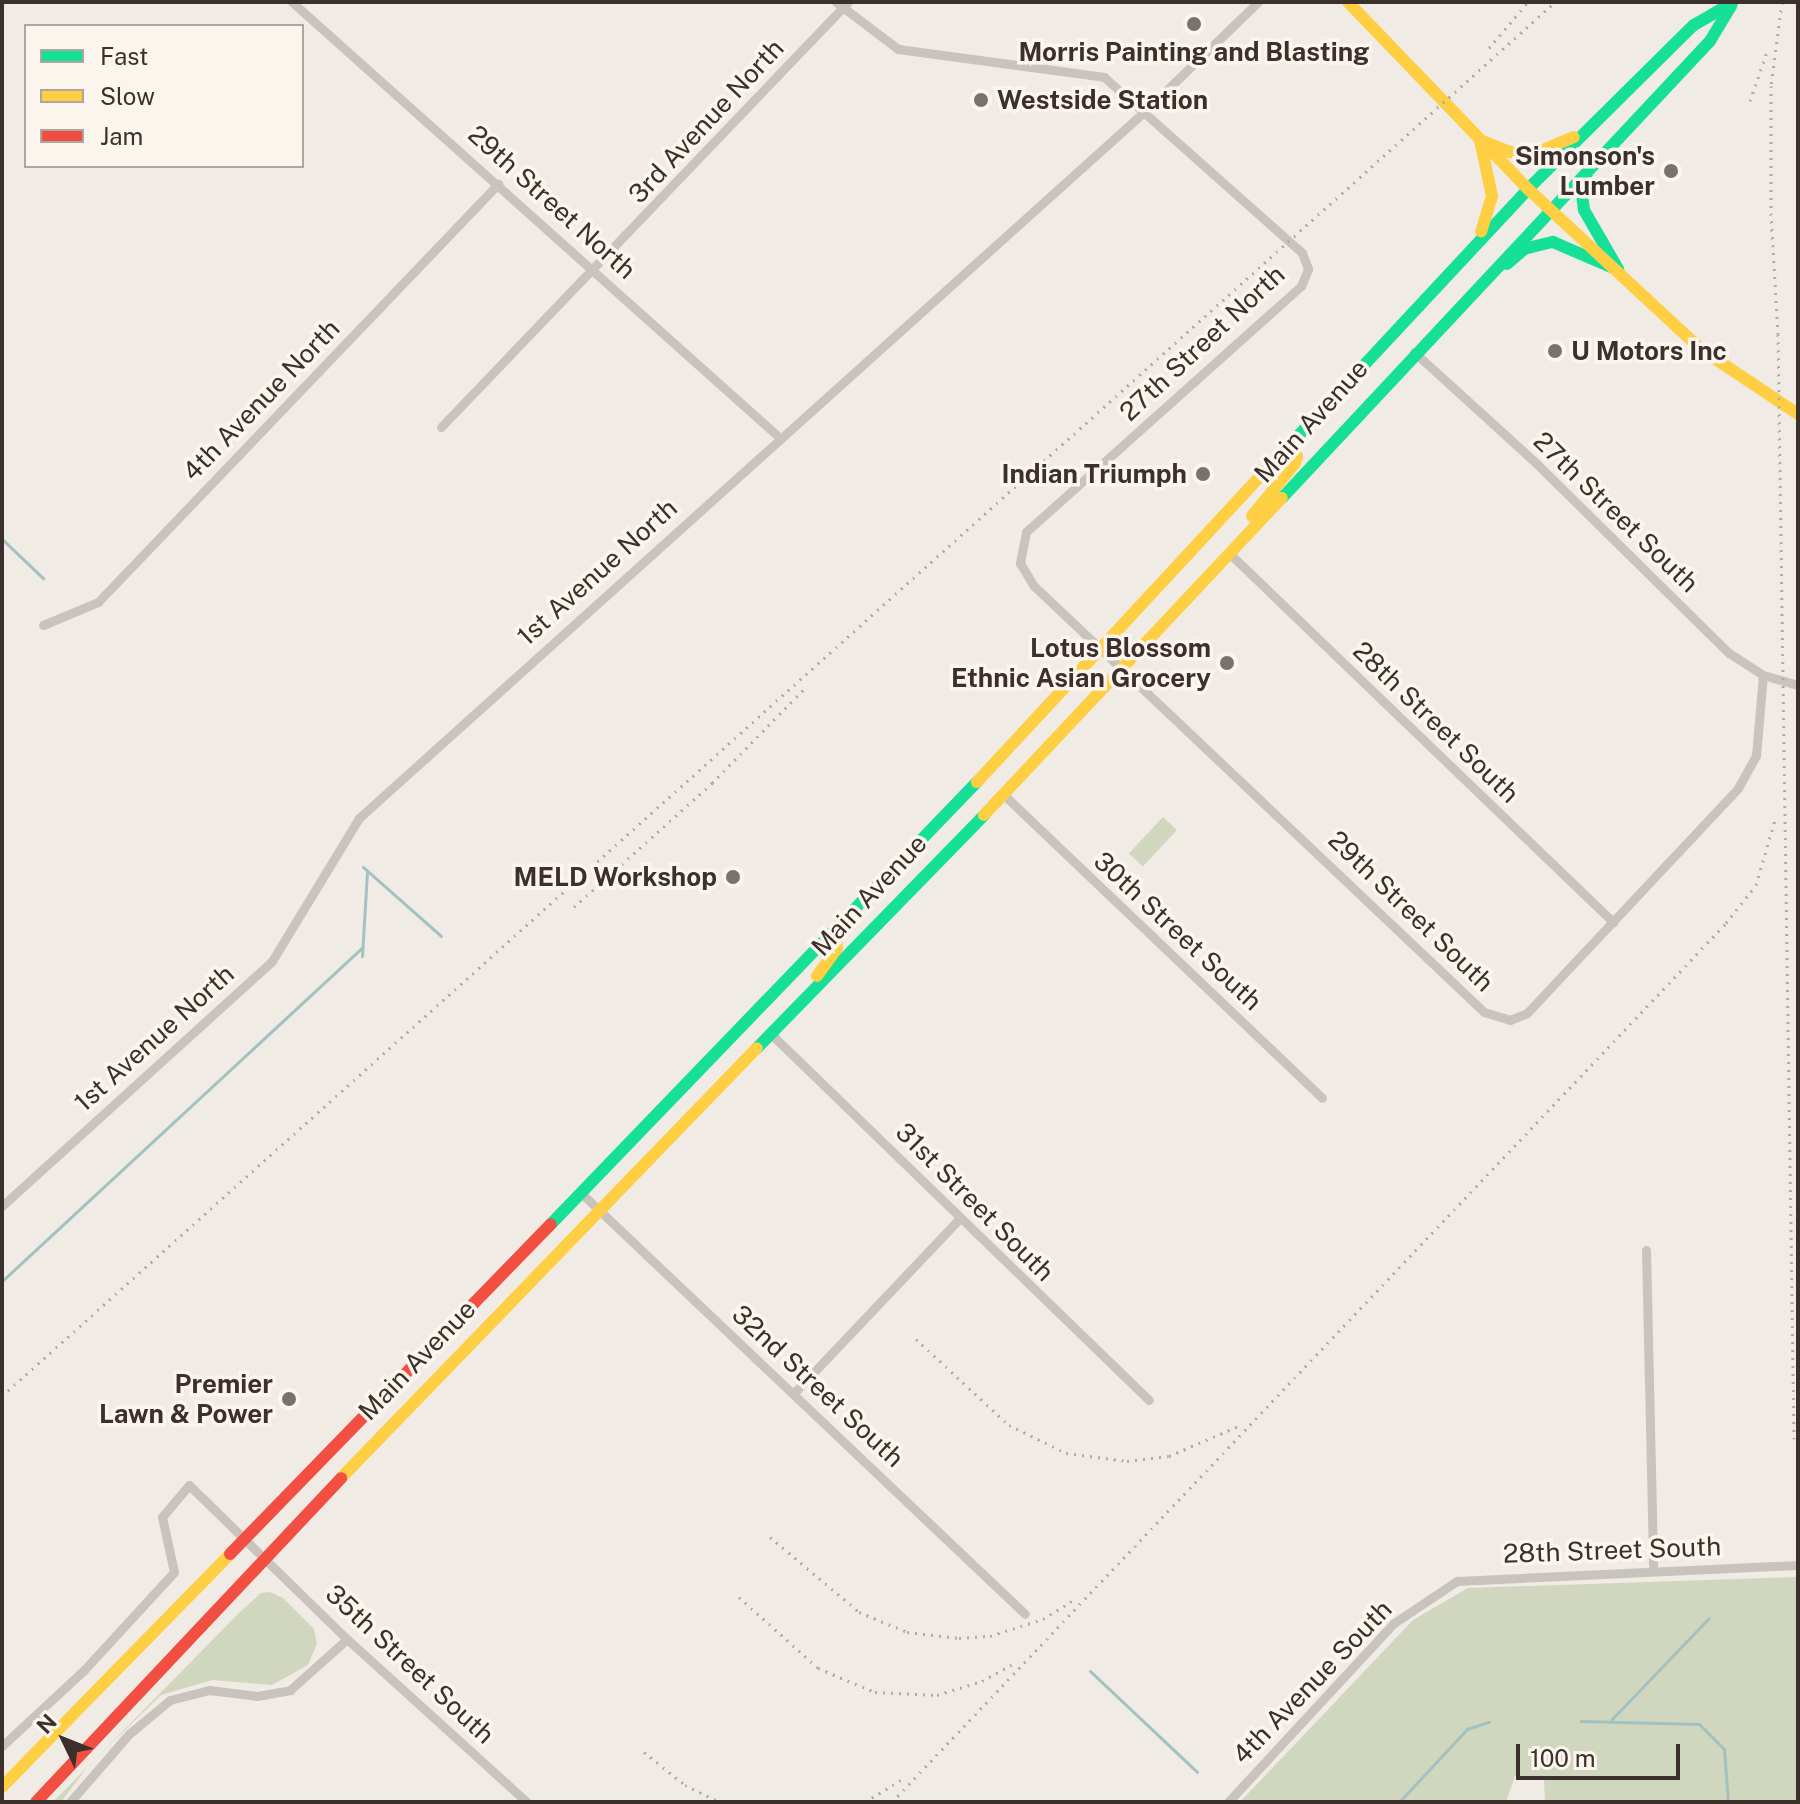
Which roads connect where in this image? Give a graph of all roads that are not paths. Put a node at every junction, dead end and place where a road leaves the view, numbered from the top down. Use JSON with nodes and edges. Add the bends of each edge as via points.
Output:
{"nodes":[{"id":1,"x":292,"y":2,"type":"edge"},
{"id":2,"x":1258,"y":2,"type":"edge"},
{"id":3,"x":1348,"y":2,"type":"edge"},
{"id":4,"x":1733,"y":2,"type":"edge"},
{"id":5,"x":842,"y":4,"type":"edge"},
{"id":6,"x":1144,"y":112,"type":"junction"},
{"id":7,"x":1585,"y":131,"type":"junction"},
{"id":8,"x":1480,"y":140,"type":"junction"},
{"id":9,"x":1591,"y":164,"type":"junction"},
{"id":10,"x":498,"y":184,"type":"junction"},
{"id":11,"x":1528,"y":189,"type":"junction"},
{"id":12,"x":1550,"y":207,"type":"junction"},
{"id":13,"x":1468,"y":253,"type":"junction"},
{"id":14,"x":594,"y":269,"type":"junction"},
{"id":15,"x":1618,"y":270,"type":"junction"},
{"id":16,"x":1460,"y":302,"type":"junction"},
{"id":17,"x":1414,"y":352,"type":"junction"},
{"id":18,"x":1798,"y":414,"type":"edge"},
{"id":19,"x":441,"y":427,"type":"dead end"},
{"id":20,"x":780,"y":438,"type":"junction"},
{"id":21,"x":1288,"y":445,"type":"junction"},
{"id":22,"x":1229,"y":553,"type":"junction"},
{"id":23,"x":1212,"y":571,"type":"junction"},
{"id":24,"x":43,"y":625,"type":"dead end"},
{"id":25,"x":1102,"y":650,"type":"junction"},
{"id":26,"x":1122,"y":667,"type":"junction"},
{"id":27,"x":1763,"y":675,"type":"junction"},
{"id":28,"x":1798,"y":685,"type":"edge"},
{"id":29,"x":1004,"y":795,"type":"junction"},
{"id":30,"x":1613,"y":922,"type":"junction"},
{"id":31,"x":836,"y":931,"type":"junction"},
{"id":32,"x":785,"y":1019,"type":"junction"},
{"id":33,"x":771,"y":1034,"type":"junction"},
{"id":34,"x":1322,"y":1098,"type":"dead end"},
{"id":35,"x":580,"y":1192,"type":"junction"},
{"id":36,"x":2,"y":1206,"type":"edge"},
{"id":37,"x":598,"y":1209,"type":"junction"},
{"id":38,"x":960,"y":1218,"type":"junction"},
{"id":39,"x":1646,"y":1250,"type":"dead end"},
{"id":40,"x":794,"y":1393,"type":"junction"},
{"id":41,"x":1149,"y":1400,"type":"dead end"},
{"id":42,"x":245,"y":1537,"type":"junction"},
{"id":43,"x":264,"y":1557,"type":"junction"},
{"id":44,"x":1798,"y":1565,"type":"edge"},
{"id":45,"x":1653,"y":1570,"type":"junction"},
{"id":46,"x":1431,"y":1595,"type":"joint"},
{"id":47,"x":1025,"y":1614,"type":"dead end"},
{"id":48,"x":347,"y":1639,"type":"junction"},
{"id":49,"x":2,"y":1746,"type":"edge"},
{"id":50,"x":2,"y":1787,"type":"edge"},
{"id":51,"x":36,"y":1802,"type":"edge"},
{"id":52,"x":70,"y":1802,"type":"edge"},
{"id":53,"x":527,"y":1802,"type":"edge"},
{"id":54,"x":1228,"y":1802,"type":"edge"}],
"edges":[{"from":1,"to":10,"type":"street","name":"29th Street North"},
{"from":2,"to":6,"type":"street","name":"1st Avenue North"},
{"from":3,"to":8,"type":"main road"},
{"from":4,"to":7,"type":"main road","name":"Main Avenue","via":[[1694,25]]},
{"from":4,"to":9,"type":"main road","name":"Main Avenue","via":[[1710,41]]},
{"from":5,"to":6,"type":"street","name":"27th Street North","via":[[898,49],[1086,71],[1104,77]]},
{"from":5,"to":14,"type":"street","name":"3rd Avenue North"},
{"from":6,"to":20,"type":"street","name":"1st Avenue North"},
{"from":6,"to":25,"type":"street","name":"27th Street North","via":[[1290,240],[1308,269],[1301,286],[1026,532],[1020,563],[1033,585]]},
{"from":7,"to":8,"type":"main road","via":[[1533,154],[1509,152]]},
{"from":7,"to":11,"type":"main road","name":"Main Avenue"},
{"from":8,"to":11,"type":"main road"},
{"from":8,"to":13,"type":"main road","via":[[1492,208]]},
{"from":9,"to":12,"type":"main road","name":"Main Avenue"},
{"from":9,"to":15,"type":"main road","via":[[1581,188],[1584,210]]},
{"from":10,"to":14,"type":"street","name":"29th Street North"},
{"from":10,"to":24,"type":"street","name":"4th Avenue North","via":[[98,602]]},
{"from":11,"to":12,"type":"main road"},
{"from":11,"to":13,"type":"main road","name":"Main Avenue"},
{"from":12,"to":15,"type":"main road"},
{"from":12,"to":16,"type":"main road","name":"Main Avenue"},
{"from":13,"to":21,"type":"main road","name":"Main Avenue"},
{"from":14,"to":19,"type":"street","name":"3rd Avenue North"},
{"from":14,"to":20,"type":"street","name":"29th Street North"},
{"from":15,"to":16,"type":"main road","via":[[1567,245],[1543,242],[1524,249]]},
{"from":15,"to":18,"type":"main road","via":[[1702,350]]},
{"from":16,"to":17,"type":"main road","name":"Main Avenue"},
{"from":17,"to":22,"type":"main road","name":"Main Avenue"},
{"from":17,"to":27,"type":"street","name":"27th Street South","via":[[1536,463],[1729,653]]},
{"from":20,"to":36,"type":"street","name":"1st Avenue North","via":[[359,818],[272,961]]},
{"from":21,"to":23,"type":"main road","via":[[1297,456],[1295,463]]},
{"from":21,"to":25,"type":"main road","name":"Main Avenue"},
{"from":22,"to":23,"type":"main road","name":"Main Avenue"},
{"from":22,"to":30,"type":"street","name":"28th Street South"},
{"from":23,"to":26,"type":"main road","name":"Main Avenue"},
{"from":25,"to":26,"type":"street","name":"29th Street South"},
{"from":25,"to":31,"type":"main road","name":"Main Avenue"},
{"from":26,"to":29,"type":"main road","name":"Main Avenue"},
{"from":26,"to":30,"type":"street","name":"29th Street South","via":[[1497,1019],[1527,1013]]},
{"from":27,"to":28,"type":"street","name":"27th Street South"},
{"from":27,"to":30,"type":"street","name":"29th Street South","via":[[1750,773]]},
{"from":29,"to":32,"type":"main road","name":"Main Avenue"},
{"from":29,"to":34,"type":"street","name":"30th Street South"},
{"from":31,"to":32,"type":"main road","via":[[837,948]]},
{"from":31,"to":35,"type":"main road","name":"Main Avenue"},
{"from":32,"to":33,"type":"main road","name":"Main Avenue"},
{"from":33,"to":37,"type":"main road","name":"Main Avenue"},
{"from":33,"to":38,"type":"street","name":"31st Street South"},
{"from":35,"to":37,"type":"street","name":"32nd Street South"},
{"from":35,"to":42,"type":"main road","name":"Main Avenue"},
{"from":37,"to":40,"type":"street","name":"32nd Street South"},
{"from":37,"to":43,"type":"main road","name":"Main Avenue"},
{"from":38,"to":40,"type":"street"},
{"from":38,"to":41,"type":"street","name":"31st Street South"},
{"from":39,"to":45,"type":"street"},
{"from":40,"to":47,"type":"street","name":"32nd Street South"},
{"from":42,"to":43,"type":"street","name":"35th Street South"},
{"from":42,"to":49,"type":"street","name":"35th Street South","via":[[189,1485],[162,1517],[174,1572],[84,1670]]},
{"from":42,"to":50,"type":"main road","name":"Main Avenue"},
{"from":43,"to":48,"type":"street","name":"35th Street South"},
{"from":43,"to":51,"type":"main road","name":"Main Avenue"},
{"from":44,"to":45,"type":"street","name":"28th Street South"},
{"from":45,"to":46,"type":"street","name":"28th Street South","via":[[1501,1575],[1457,1581]]},
{"from":46,"to":54,"type":"street","name":"4th Avenue South","via":[[1394,1623]]},
{"from":48,"to":52,"type":"street","via":[[290,1690],[257,1696],[209,1690],[170,1700],[129,1734]]},
{"from":48,"to":53,"type":"street","name":"35th Street South"}]}
